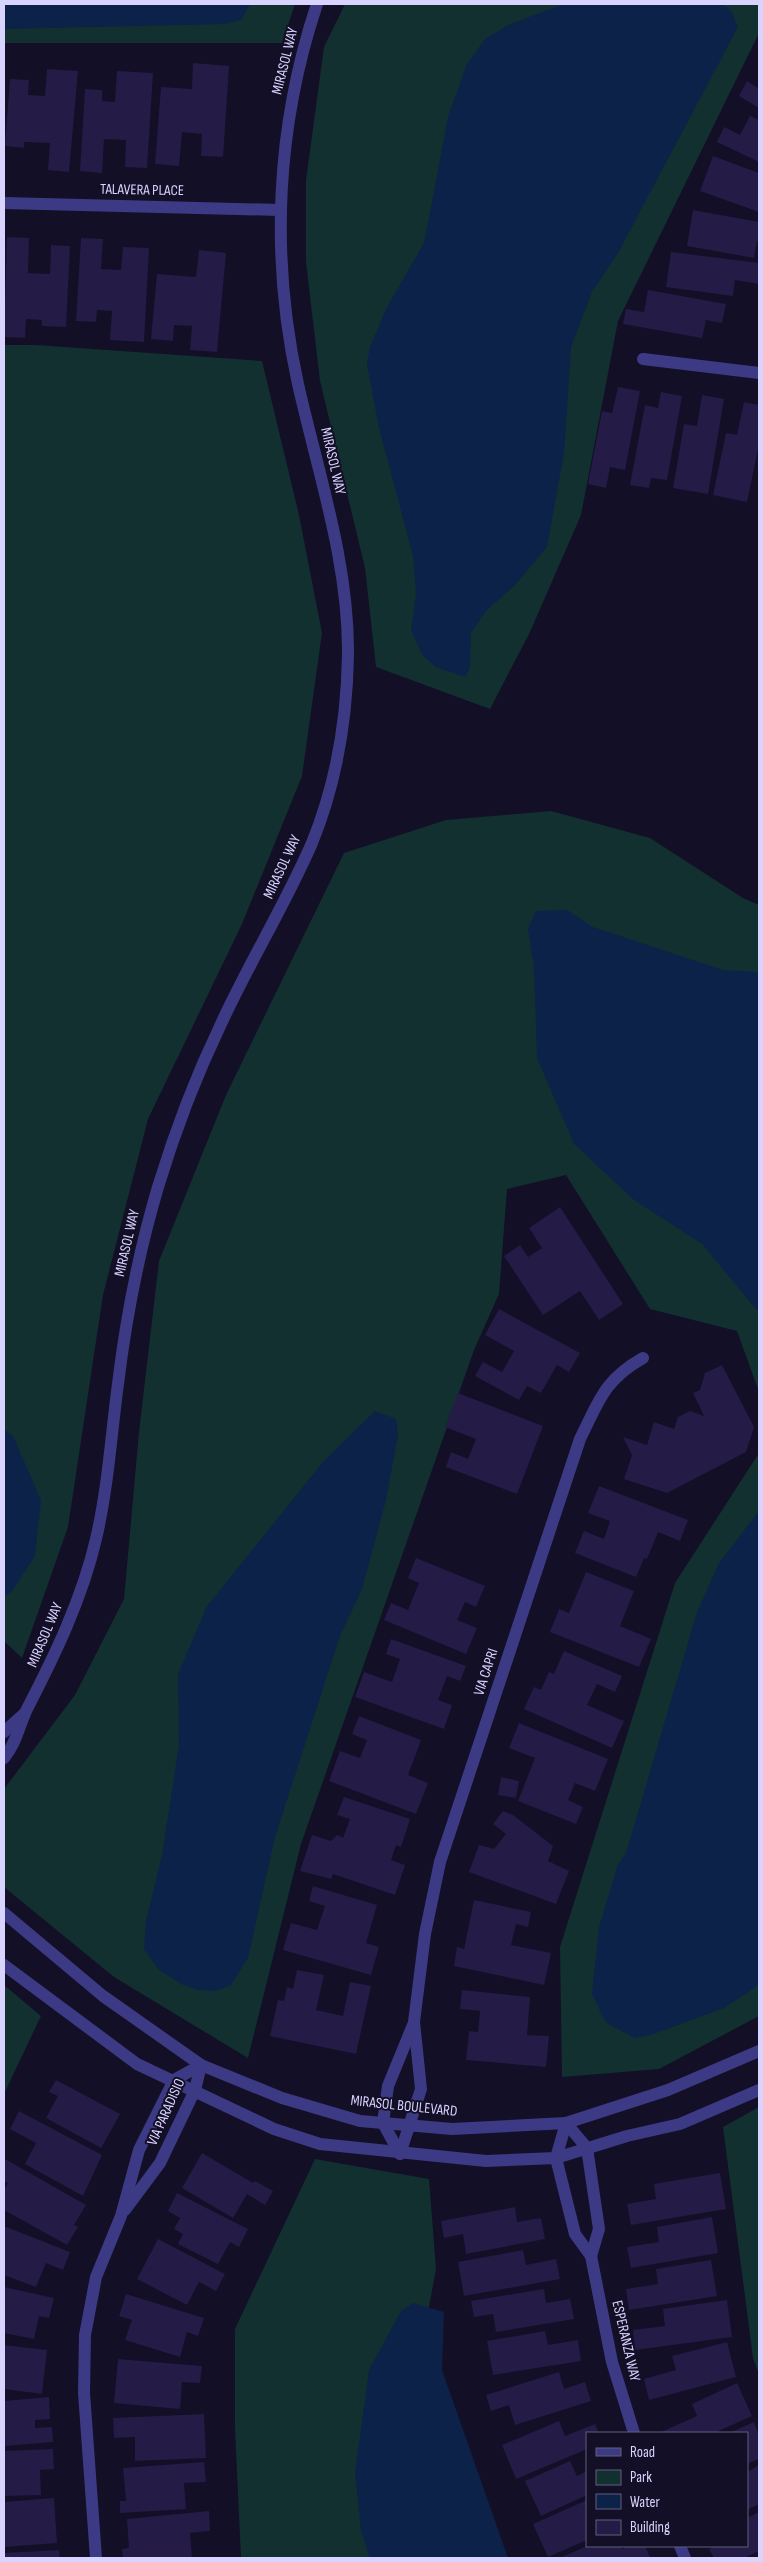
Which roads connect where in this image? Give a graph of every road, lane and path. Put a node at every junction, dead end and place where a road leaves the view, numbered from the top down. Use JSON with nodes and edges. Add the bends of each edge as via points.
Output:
{"nodes":[{"id":1,"x":318,"y":4,"type":"edge"},
{"id":2,"x":4,"y":203,"type":"edge"},
{"id":3,"x":280,"y":210,"type":"junction"},
{"id":4,"x":643,"y":359,"type":"dead end"},
{"id":5,"x":759,"y":373,"type":"edge"},
{"id":6,"x":643,"y":1358,"type":"dead end"},
{"id":7,"x":25,"y":1712,"type":"junction"},
{"id":8,"x":4,"y":1732,"type":"edge"},
{"id":9,"x":4,"y":1758,"type":"edge"},
{"id":10,"x":4,"y":1913,"type":"edge"},
{"id":11,"x":4,"y":1965,"type":"edge"},
{"id":12,"x":414,"y":2022,"type":"junction"},
{"id":13,"x":759,"y":2051,"type":"edge"},
{"id":14,"x":201,"y":2065,"type":"junction"},
{"id":15,"x":174,"y":2080,"type":"junction"},
{"id":16,"x":196,"y":2090,"type":"junction"},
{"id":17,"x":759,"y":2090,"type":"edge"},
{"id":18,"x":383,"y":2122,"type":"junction"},
{"id":19,"x":566,"y":2123,"type":"junction"},
{"id":20,"x":410,"y":2125,"type":"junction"},
{"id":21,"x":588,"y":2148,"type":"junction"},
{"id":22,"x":400,"y":2154,"type":"junction"},
{"id":23,"x":556,"y":2158,"type":"junction"},
{"id":24,"x":120,"y":2216,"type":"junction"},
{"id":25,"x":591,"y":2256,"type":"junction"},
{"id":26,"x":634,"y":2432,"type":"edge"},
{"id":27,"x":96,"y":2558,"type":"edge"}],
"edges":[{"from":1,"to":3,"type":"street","name":"MIRASOL WAY","via":[[293,92],[285,139]]},
{"from":2,"to":3,"type":"street","name":"TALAVERA PLACE"},
{"from":3,"to":7,"type":"street","name":"MIRASOL WAY","via":[[287,326],[340,564],[346,608],[348,652],[340,748],[313,841],[222,1021],[170,1149],[142,1244],[126,1321],[96,1542],[84,1584],[47,1675]]},
{"from":4,"to":5,"type":"street"},
{"from":6,"to":12,"type":"street","name":"VIA CAPRI","via":[[622,1370],[606,1387],[580,1439],[440,1862],[425,1934]]},
{"from":7,"to":8,"type":"street","name":"MIRASOL WAY"},
{"from":7,"to":9,"type":"street","name":"MIRASOL WAY","via":[[12,1748]]},
{"from":10,"to":14,"type":"street","name":"MIRASOL BOULEVARD","via":[[103,1996]]},
{"from":11,"to":15,"type":"street","via":[[137,2064]]},
{"from":12,"to":18,"type":"street","name":"VIA CAPRI","via":[[388,2086]]},
{"from":12,"to":20,"type":"street","name":"VIA CAPRI","via":[[421,2089]]},
{"from":13,"to":19,"type":"street","name":"MIRASOL BOULEVARD","via":[[668,2090]]},
{"from":14,"to":15,"type":"street","name":"VIA PARADISIO"},
{"from":14,"to":16,"type":"street","name":"VIA PARADISIO"},
{"from":14,"to":18,"type":"street","name":"MIRASOL BOULEVARD","via":[[282,2098],[360,2121]]},
{"from":15,"to":16,"type":"street"},
{"from":15,"to":24,"type":"street","name":"VIA PARADISIO","via":[[139,2150]]},
{"from":16,"to":22,"type":"street","via":[[274,2129],[311,2141]]},
{"from":16,"to":24,"type":"street","name":"VIA PARADISIO","via":[[160,2163]]},
{"from":17,"to":21,"type":"street","via":[[680,2124]]},
{"from":18,"to":20,"type":"street","name":"MIRASOL BOULEVARD"},
{"from":18,"to":22,"type":"street"},
{"from":19,"to":20,"type":"street","name":"MIRASOL BOULEVARD","via":[[452,2129]]},
{"from":19,"to":21,"type":"street"},
{"from":19,"to":23,"type":"street","name":"ESPERANZA WAY"},
{"from":20,"to":22,"type":"street","name":"VIA CAPRI"},
{"from":21,"to":23,"type":"street"},
{"from":21,"to":25,"type":"street","name":"ESPERANZA WAY","via":[[599,2229]]},
{"from":22,"to":23,"type":"street","via":[[486,2161]]},
{"from":23,"to":25,"type":"street","name":"ESPERANZA WAY","via":[[574,2234]]},
{"from":24,"to":27,"type":"street","name":"VIA PARADISIO","via":[[96,2277],[85,2335],[84,2393]]},
{"from":25,"to":26,"type":"street","name":"ESPERANZA WAY","via":[[612,2362]]}]}
